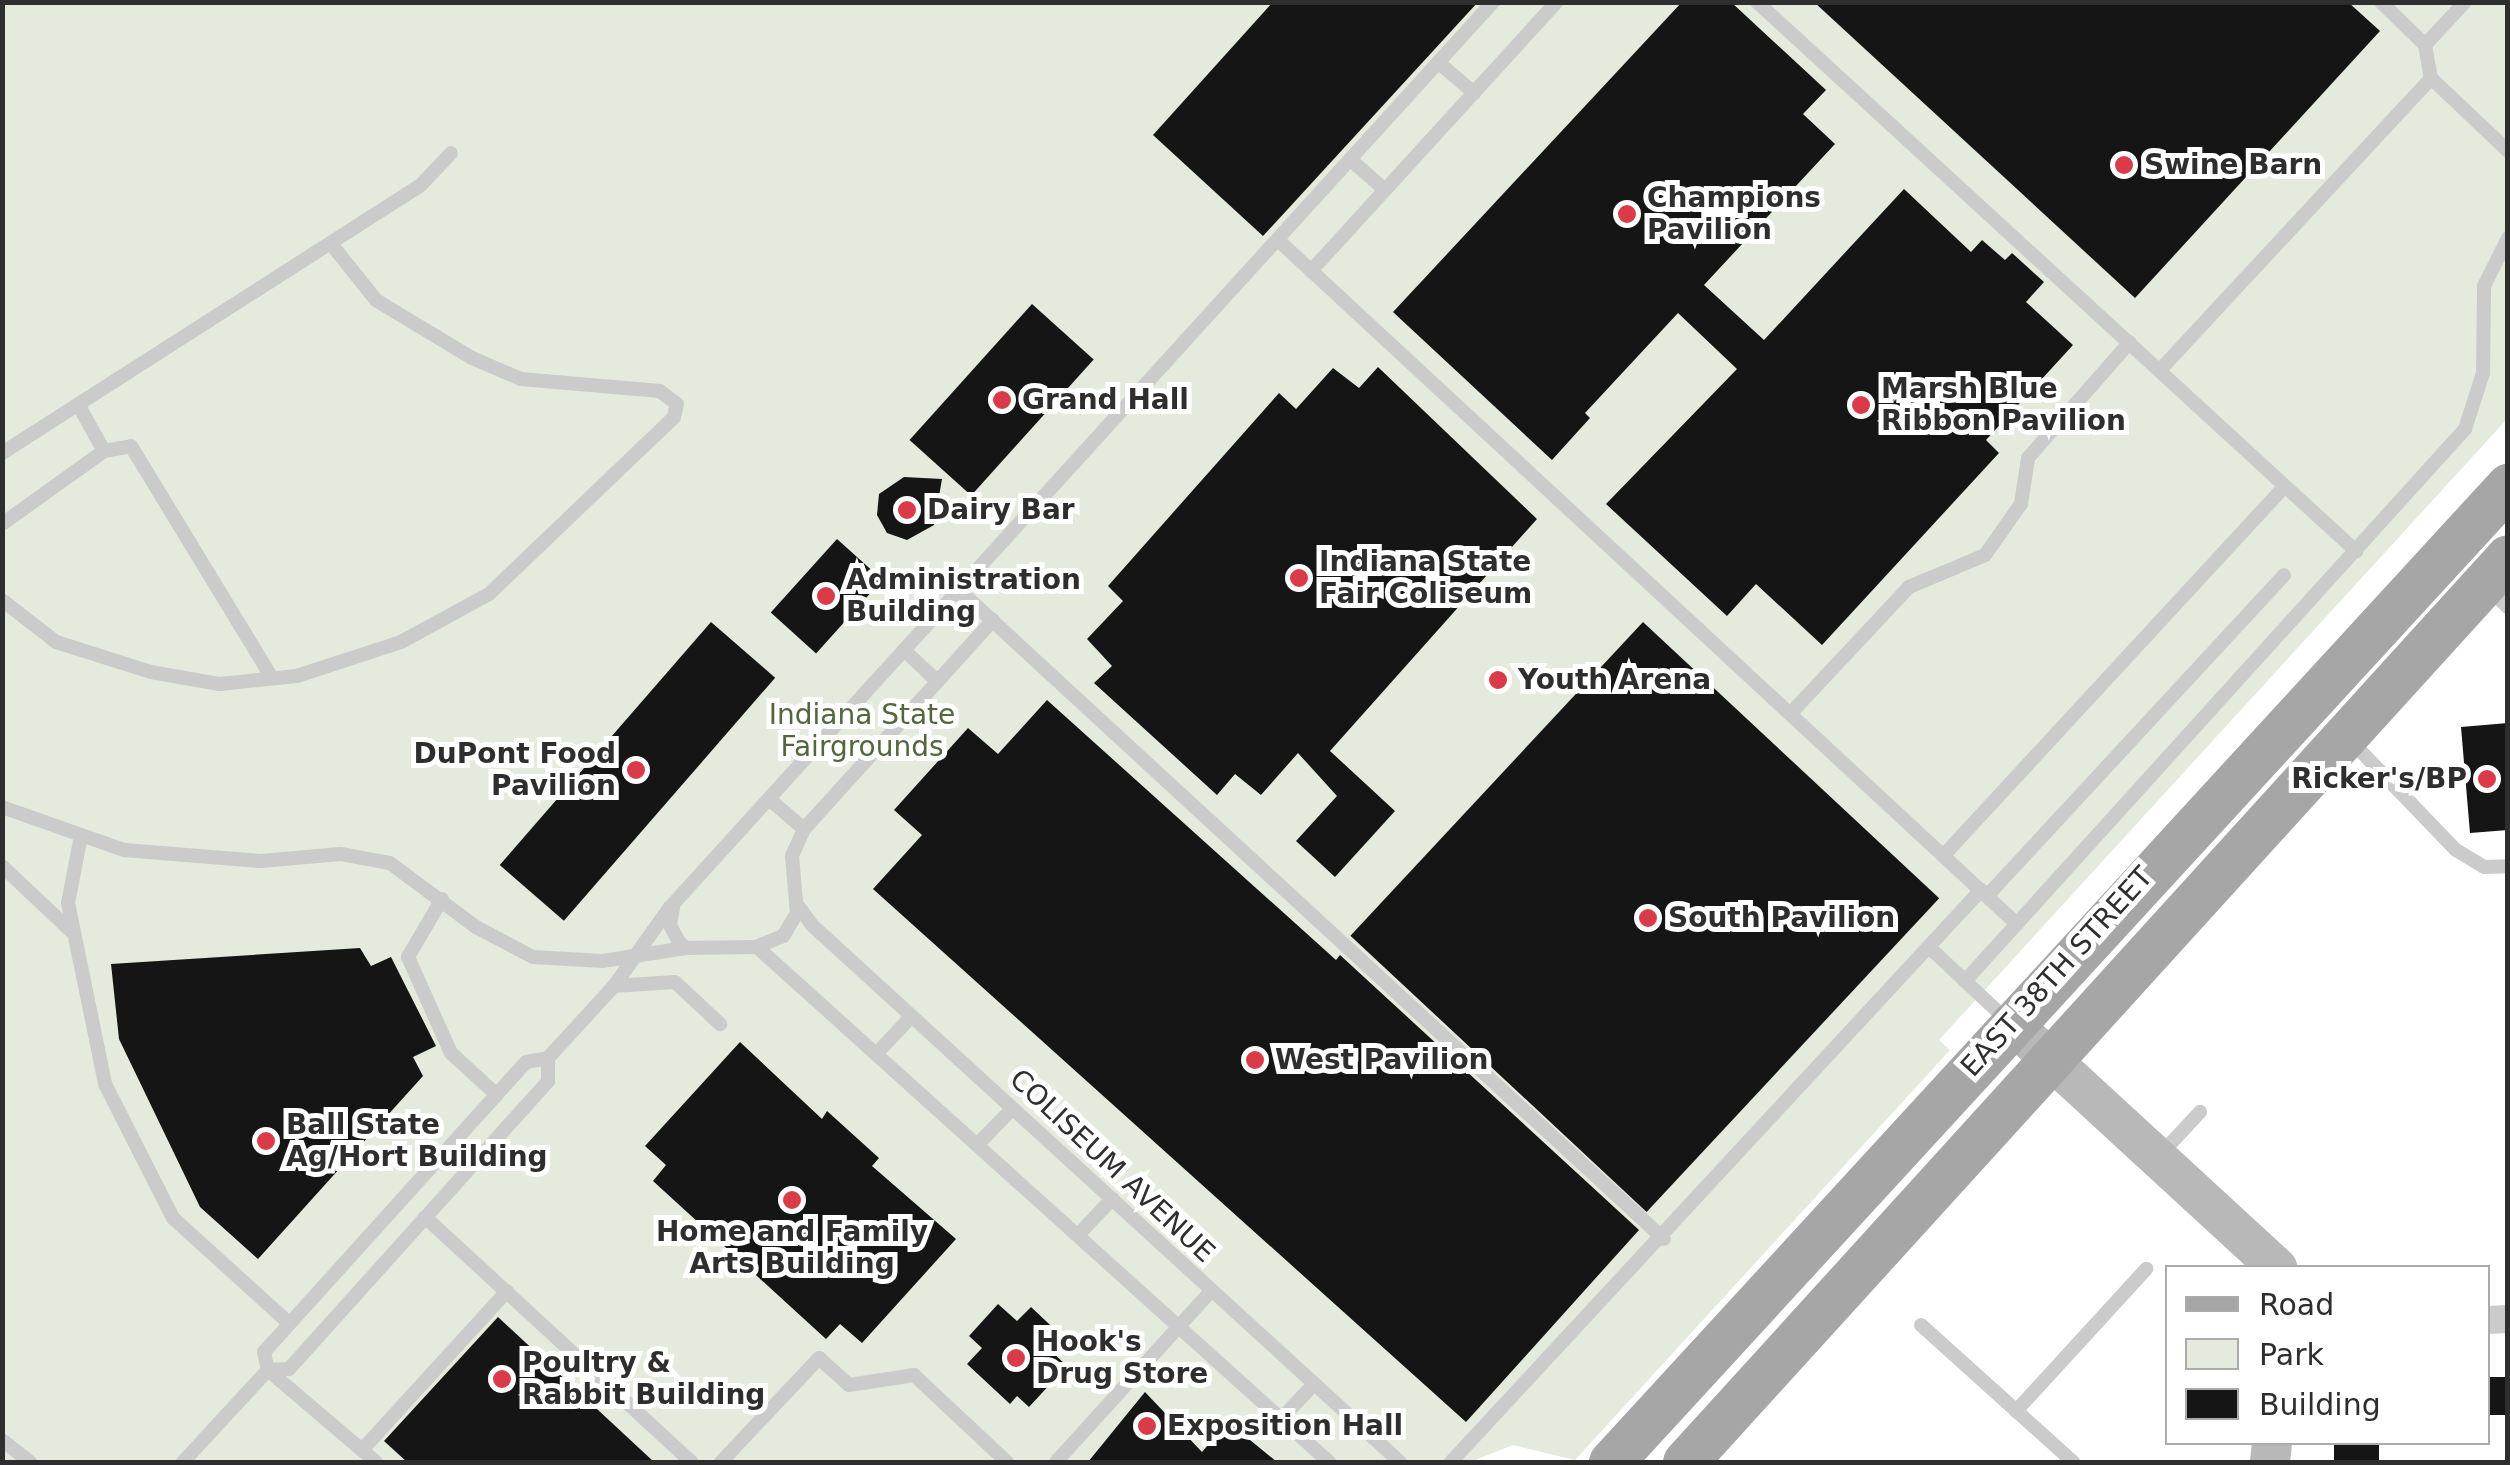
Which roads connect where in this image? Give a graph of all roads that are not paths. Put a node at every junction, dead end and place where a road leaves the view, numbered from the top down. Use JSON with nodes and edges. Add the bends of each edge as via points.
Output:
{"nodes":[{"id":1,"x":1493,"y":2,"type":"edge"},
{"id":2,"x":1557,"y":2,"type":"edge"},
{"id":3,"x":1756,"y":2,"type":"edge"},
{"id":4,"x":2380,"y":2,"type":"edge"},
{"id":5,"x":2465,"y":2,"type":"edge"},
{"id":6,"x":2425,"y":44,"type":"junction"},
{"id":7,"x":1438,"y":62,"type":"junction"},
{"id":8,"x":2430,"y":78,"type":"junction"},
{"id":9,"x":1474,"y":93,"type":"junction"},
{"id":10,"x":2508,"y":151,"type":"edge"},
{"id":11,"x":452,"y":153,"type":"dead end"},
{"id":12,"x":1351,"y":160,"type":"junction"},
{"id":13,"x":1384,"y":190,"type":"junction"},
{"id":14,"x":2508,"y":238,"type":"edge"},
{"id":15,"x":1278,"y":240,"type":"junction"},
{"id":16,"x":332,"y":245,"type":"junction"},
{"id":17,"x":1311,"y":271,"type":"junction"},
{"id":18,"x":2130,"y":342,"type":"junction"},
{"id":19,"x":2160,"y":370,"type":"junction"},
{"id":20,"x":80,"y":406,"type":"junction"},
{"id":21,"x":104,"y":451,"type":"junction"},
{"id":22,"x":2,"y":453,"type":"edge"},
{"id":23,"x":2285,"y":486,"type":"junction"},
{"id":24,"x":2508,"y":486,"type":"edge"},
{"id":25,"x":2,"y":524,"type":"edge"},
{"id":26,"x":2356,"y":551,"type":"junction"},
{"id":27,"x":2284,"y":575,"type":"dead end"},
{"id":28,"x":2499,"y":582,"type":"edge"},
{"id":29,"x":959,"y":590,"type":"junction"},
{"id":30,"x":2,"y":600,"type":"edge"},
{"id":31,"x":992,"y":620,"type":"junction"},
{"id":32,"x":904,"y":650,"type":"junction"},
{"id":33,"x":272,"y":678,"type":"junction"},
{"id":34,"x":937,"y":681,"type":"junction"},
{"id":35,"x":1790,"y":713,"type":"junction"},
{"id":36,"x":2343,"y":734,"type":"junction"},
{"id":37,"x":768,"y":799,"type":"junction"},
{"id":38,"x":2,"y":807,"type":"edge"},
{"id":39,"x":804,"y":829,"type":"junction"},
{"id":40,"x":81,"y":836,"type":"junction"},
{"id":41,"x":1944,"y":855,"type":"junction"},
{"id":42,"x":2,"y":866,"type":"edge"},
{"id":43,"x":2508,"y":866,"type":"edge"},
{"id":44,"x":1984,"y":893,"type":"junction"},
{"id":45,"x":442,"y":899,"type":"junction"},
{"id":46,"x":796,"y":901,"type":"junction"},
{"id":47,"x":674,"y":903,"type":"junction"},
{"id":48,"x":2017,"y":924,"type":"junction"},
{"id":49,"x":73,"y":934,"type":"junction"},
{"id":50,"x":756,"y":947,"type":"junction"},
{"id":51,"x":1929,"y":947,"type":"junction"},
{"id":52,"x":686,"y":948,"type":"junction"},
{"id":53,"x":642,"y":956,"type":"junction"},
{"id":54,"x":1965,"y":981,"type":"junction"},
{"id":55,"x":614,"y":986,"type":"junction"},
{"id":56,"x":912,"y":1017,"type":"junction"},
{"id":57,"x":2011,"y":1023,"type":"junction"},
{"id":58,"x":720,"y":1024,"type":"dead end"},
{"id":59,"x":878,"y":1052,"type":"junction"},
{"id":60,"x":548,"y":1058,"type":"junction"},
{"id":61,"x":2051,"y":1060,"type":"junction"},
{"id":62,"x":496,"y":1094,"type":"junction"},
{"id":63,"x":485,"y":1107,"type":"junction"},
{"id":64,"x":1012,"y":1108,"type":"junction"},
{"id":65,"x":2200,"y":1112,"type":"dead end"},
{"id":66,"x":508,"y":1125,"type":"junction"},
{"id":67,"x":978,"y":1144,"type":"junction"},
{"id":68,"x":2157,"y":1158,"type":"junction"},
{"id":69,"x":427,"y":1171,"type":"junction"},
{"id":70,"x":448,"y":1191,"type":"junction"},
{"id":71,"x":1112,"y":1199,"type":"junction"},
{"id":72,"x":425,"y":1217,"type":"junction"},
{"id":73,"x":1078,"y":1235,"type":"junction"},
{"id":74,"x":1664,"y":1239,"type":"junction"},
{"id":75,"x":362,"y":1243,"type":"junction"},
{"id":76,"x":2274,"y":1265,"type":"edge"},
{"id":77,"x":2146,"y":1269,"type":"dead end"},
{"id":78,"x":377,"y":1270,"type":"junction"},
{"id":79,"x":507,"y":1291,"type":"junction"},
{"id":80,"x":1211,"y":1291,"type":"junction"},
{"id":81,"x":305,"y":1305,"type":"junction"},
{"id":82,"x":289,"y":1323,"type":"junction"},
{"id":83,"x":1921,"y":1325,"type":"dead end"},
{"id":84,"x":326,"y":1326,"type":"junction"},
{"id":85,"x":1179,"y":1327,"type":"junction"},
{"id":86,"x":268,"y":1370,"type":"junction"},
{"id":87,"x":1313,"y":1385,"type":"junction"},
{"id":88,"x":2016,"y":1411,"type":"junction"},
{"id":89,"x":1281,"y":1419,"type":"junction"},
{"id":90,"x":2,"y":1440,"type":"edge"},
{"id":91,"x":362,"y":1450,"type":"junction"},
{"id":92,"x":30,"y":1462,"type":"edge"},
{"id":93,"x":183,"y":1462,"type":"edge"},
{"id":94,"x":376,"y":1462,"type":"edge"},
{"id":95,"x":691,"y":1462,"type":"edge"},
{"id":96,"x":721,"y":1462,"type":"edge"},
{"id":97,"x":1008,"y":1462,"type":"edge"},
{"id":98,"x":1056,"y":1462,"type":"edge"},
{"id":99,"x":1329,"y":1462,"type":"edge"},
{"id":100,"x":1400,"y":1462,"type":"edge"},
{"id":101,"x":1451,"y":1462,"type":"edge"},
{"id":102,"x":1610,"y":1462,"type":"edge"},
{"id":103,"x":1685,"y":1462,"type":"edge"},
{"id":104,"x":2074,"y":1462,"type":"edge"}],
"edges":[{"from":1,"to":7,"type":"lane"},
{"from":2,"to":9,"type":"lane"},
{"from":3,"to":18,"type":"lane"},
{"from":4,"to":6,"type":"lane"},
{"from":5,"to":6,"type":"lane"},
{"from":6,"to":8,"type":"lane"},
{"from":7,"to":9,"type":"lane"},
{"from":7,"to":12,"type":"lane"},
{"from":8,"to":10,"type":"lane"},
{"from":8,"to":19,"type":"lane"},
{"from":9,"to":13,"type":"lane"},
{"from":11,"to":16,"type":"lane","via":[[420,186]]},
{"from":12,"to":13,"type":"lane"},
{"from":12,"to":15,"type":"lane"},
{"from":13,"to":17,"type":"lane"},
{"from":14,"to":26,"type":"lane","via":[[2484,286],[2483,373],[2474,413],[2451,448]]},
{"from":15,"to":17,"type":"lane"},
{"from":15,"to":29,"type":"lane"},
{"from":16,"to":20,"type":"lane"},
{"from":16,"to":33,"type":"lane","via":[[376,300],[472,358],[521,379],[660,392],[677,404],[674,417],[489,594],[402,642]]},
{"from":17,"to":35,"type":"lane"},
{"from":18,"to":19,"type":"lane"},
{"from":18,"to":35,"type":"lane","via":[[2028,458],[2021,504],[1985,555],[1909,587]]},
{"from":19,"to":23,"type":"lane"},
{"from":20,"to":21,"type":"lane"},
{"from":20,"to":22,"type":"lane"},
{"from":21,"to":25,"type":"lane"},
{"from":21,"to":33,"type":"lane","via":[[131,446]]},
{"from":23,"to":26,"type":"lane"},
{"from":23,"to":41,"type":"lane"},
{"from":24,"to":57,"type":"main road","name":"EAST 38TH STREET"},
{"from":26,"to":48,"type":"lane"},
{"from":27,"to":44,"type":"lane"},
{"from":28,"to":36,"type":"main road","name":"EAST 38TH STREET"},
{"from":29,"to":31,"type":"lane"},
{"from":29,"to":32,"type":"lane"},
{"from":30,"to":33,"type":"lane","via":[[56,642],[151,672],[220,684]]},
{"from":31,"to":34,"type":"lane"},
{"from":31,"to":74,"type":"lane"},
{"from":32,"to":34,"type":"lane"},
{"from":32,"to":37,"type":"lane"},
{"from":34,"to":39,"type":"lane"},
{"from":35,"to":41,"type":"lane"},
{"from":36,"to":43,"type":"lane","via":[[2456,850],[2484,867]]},
{"from":36,"to":61,"type":"main road","name":"EAST 38TH STREET"},
{"from":37,"to":39,"type":"lane"},
{"from":37,"to":47,"type":"lane"},
{"from":38,"to":40,"type":"lane"},
{"from":39,"to":46,"type":"lane","via":[[792,856]]},
{"from":40,"to":45,"type":"lane","via":[[124,850],[191,858],[360,856],[390,863]]},
{"from":40,"to":49,"type":"lane","via":[[68,904]]},
{"from":41,"to":44,"type":"lane"},
{"from":42,"to":49,"type":"lane"},
{"from":44,"to":48,"type":"lane"},
{"from":44,"to":51,"type":"lane"},
{"from":45,"to":53,"type":"lane","via":[[532,957],[575,963]]},
{"from":45,"to":62,"type":"lane","via":[[408,957],[451,1053]]},
{"from":46,"to":50,"type":"lane","via":[[789,929]]},
{"from":46,"to":56,"type":"lane","name":"COLISEUM AVENUE","via":[[813,926]]},
{"from":47,"to":52,"type":"lane","via":[[670,925]]},
{"from":47,"to":53,"type":"lane"},
{"from":48,"to":54,"type":"lane"},
{"from":49,"to":82,"type":"lane","via":[[105,1084],[144,1169],[173,1218]]},
{"from":50,"to":52,"type":"lane"},
{"from":50,"to":59,"type":"lane"},
{"from":51,"to":54,"type":"lane"},
{"from":51,"to":74,"type":"lane"},
{"from":52,"to":53,"type":"lane"},
{"from":53,"to":55,"type":"lane"},
{"from":54,"to":57,"type":"lane"},
{"from":55,"to":58,"type":"lane","via":[[676,982]]},
{"from":55,"to":60,"type":"lane"},
{"from":56,"to":59,"type":"lane"},
{"from":56,"to":64,"type":"lane","name":"COLISEUM AVENUE"},
{"from":57,"to":61,"type":"street"},
{"from":57,"to":102,"type":"main road","name":"EAST 38TH STREET"},
{"from":59,"to":67,"type":"lane"},
{"from":60,"to":62,"type":"lane","via":[[526,1062]]},
{"from":60,"to":66,"type":"lane","via":[[548,1081]]},
{"from":61,"to":68,"type":"street"},
{"from":61,"to":103,"type":"main road","name":"EAST 38TH STREET"},
{"from":62,"to":63,"type":"lane"},
{"from":63,"to":66,"type":"lane"},
{"from":63,"to":69,"type":"lane"},
{"from":64,"to":67,"type":"lane"},
{"from":64,"to":71,"type":"lane","name":"COLISEUM AVENUE"},
{"from":65,"to":68,"type":"lane"},
{"from":66,"to":70,"type":"lane"},
{"from":67,"to":73,"type":"lane"},
{"from":68,"to":76,"type":"street"},
{"from":69,"to":70,"type":"lane"},
{"from":69,"to":75,"type":"lane"},
{"from":70,"to":72,"type":"lane"},
{"from":71,"to":73,"type":"lane"},
{"from":71,"to":80,"type":"lane","name":"COLISEUM AVENUE"},
{"from":72,"to":78,"type":"lane"},
{"from":72,"to":79,"type":"lane"},
{"from":73,"to":85,"type":"lane"},
{"from":74,"to":101,"type":"lane"},
{"from":75,"to":78,"type":"lane"},
{"from":75,"to":81,"type":"lane"},
{"from":77,"to":88,"type":"lane"},
{"from":78,"to":84,"type":"lane"},
{"from":79,"to":91,"type":"lane"},
{"from":79,"to":95,"type":"lane"},
{"from":80,"to":85,"type":"lane"},
{"from":80,"to":87,"type":"lane","name":"COLISEUM AVENUE"},
{"from":81,"to":82,"type":"lane"},
{"from":81,"to":84,"type":"lane"},
{"from":82,"to":86,"type":"lane","via":[[264,1352]]},
{"from":83,"to":88,"type":"lane"},
{"from":84,"to":86,"type":"lane","via":[[288,1369]]},
{"from":85,"to":89,"type":"lane"},
{"from":85,"to":98,"type":"lane"},
{"from":86,"to":91,"type":"lane"},
{"from":86,"to":93,"type":"lane"},
{"from":87,"to":89,"type":"lane"},
{"from":87,"to":100,"type":"lane","name":"COLISEUM AVENUE"},
{"from":88,"to":104,"type":"lane"},
{"from":89,"to":99,"type":"lane"},
{"from":90,"to":92,"type":"lane"},
{"from":91,"to":94,"type":"lane"},
{"from":96,"to":97,"type":"lane","via":[[819,1358],[849,1385],[914,1375]]}]}
